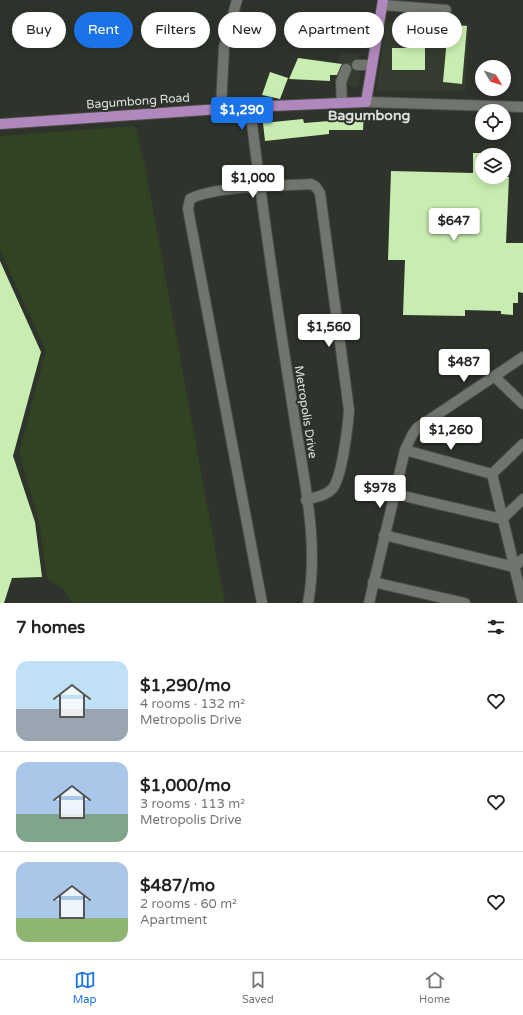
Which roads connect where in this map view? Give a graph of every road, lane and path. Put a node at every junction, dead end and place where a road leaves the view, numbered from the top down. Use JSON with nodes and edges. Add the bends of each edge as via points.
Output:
{"nodes":[{"id":1,"x":237,"y":0,"type":"edge"},
{"id":2,"x":383,"y":2,"type":"edge"},
{"id":3,"x":446,"y":10,"type":"dead end"},
{"id":4,"x":357,"y":65,"type":"dead end"},
{"id":5,"x":372,"y":65,"type":"junction"},
{"id":6,"x":346,"y":69,"type":"dead end"},
{"id":7,"x":366,"y":102,"type":"junction"},
{"id":8,"x":342,"y":103,"type":"junction"},
{"id":9,"x":250,"y":107,"type":"junction"},
{"id":10,"x":523,"y":107,"type":"edge"},
{"id":11,"x":221,"y":108,"type":"junction"},
{"id":12,"x":0,"y":124,"type":"edge"},
{"id":13,"x":259,"y":187,"type":"junction"},
{"id":14,"x":523,"y":357,"type":"edge"},
{"id":15,"x":495,"y":377,"type":"junction"},
{"id":16,"x":523,"y":404,"type":"edge"},
{"id":17,"x":523,"y":444,"type":"edge"},
{"id":18,"x":405,"y":450,"type":"junction"},
{"id":19,"x":492,"y":474,"type":"junction"},
{"id":20,"x":395,"y":494,"type":"junction"},
{"id":21,"x":523,"y":499,"type":"edge"},
{"id":22,"x":306,"y":500,"type":"junction"},
{"id":23,"x":502,"y":519,"type":"junction"},
{"id":24,"x":384,"y":536,"type":"junction"},
{"id":25,"x":523,"y":559,"type":"edge"},
{"id":26,"x":514,"y":567,"type":"junction"},
{"id":27,"x":373,"y":582,"type":"junction"},
{"id":28,"x":262,"y":603,"type":"edge"},
{"id":29,"x":308,"y":603,"type":"edge"},
{"id":30,"x":369,"y":603,"type":"edge"},
{"id":31,"x":465,"y":603,"type":"edge"},
{"id":32,"x":523,"y":603,"type":"edge"}],
"edges":[{"from":1,"to":11,"type":"street","via":[[224,47]]},
{"from":2,"to":3,"type":"street"},
{"from":2,"to":5,"type":"main road"},
{"from":4,"to":5,"type":"street"},
{"from":5,"to":7,"type":"main road"},
{"from":6,"to":8,"type":"street","via":[[341,82]]},
{"from":7,"to":8,"type":"main road","name":"Bagumbong Road"},
{"from":7,"to":10,"type":"street"},
{"from":8,"to":9,"type":"main road","name":"Bagumbong Road"},
{"from":9,"to":11,"type":"main road","name":"Bagumbong Road"},
{"from":9,"to":13,"type":"street","name":"Metropolis Drive"},
{"from":11,"to":12,"type":"main road","name":"Bagumbong Road"},
{"from":13,"to":22,"type":"street","name":"Metropolis Drive"},
{"from":13,"to":22,"type":"street","via":[[310,184],[320,193],[349,410],[348,428],[337,480],[332,489]]},
{"from":13,"to":28,"type":"street","via":[[199,194],[190,199],[188,209]]},
{"from":14,"to":15,"type":"street"},
{"from":15,"to":16,"type":"street"},
{"from":15,"to":18,"type":"street","via":[[417,428]]},
{"from":17,"to":19,"type":"street"},
{"from":18,"to":19,"type":"street"},
{"from":18,"to":20,"type":"street"},
{"from":19,"to":23,"type":"street"},
{"from":20,"to":23,"type":"street"},
{"from":20,"to":24,"type":"street"},
{"from":21,"to":23,"type":"street"},
{"from":22,"to":29,"type":"street","name":"Metropolis Drive","via":[[313,557],[313,580]]},
{"from":23,"to":26,"type":"street"},
{"from":24,"to":26,"type":"street"},
{"from":24,"to":27,"type":"street"},
{"from":25,"to":26,"type":"street"},
{"from":26,"to":32,"type":"street"},
{"from":27,"to":30,"type":"street"},
{"from":27,"to":31,"type":"street"}]}
